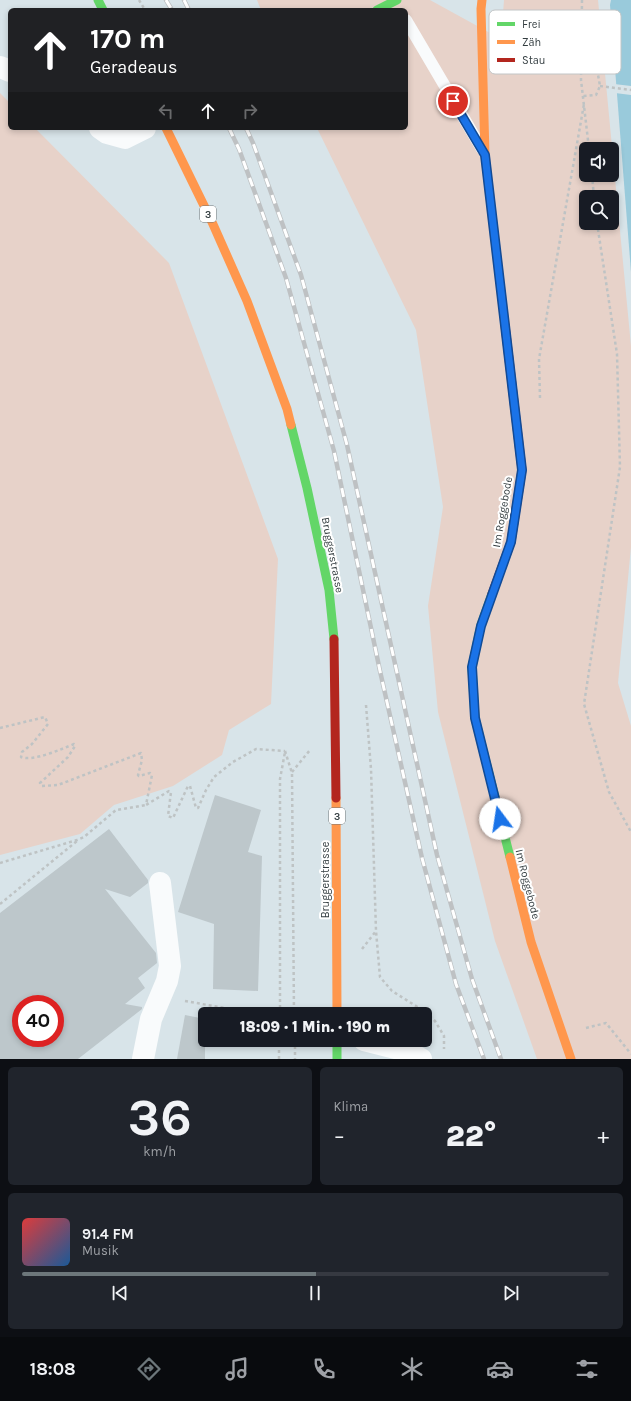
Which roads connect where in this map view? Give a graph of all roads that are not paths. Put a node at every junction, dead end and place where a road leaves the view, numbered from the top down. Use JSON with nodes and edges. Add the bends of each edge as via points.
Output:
{"nodes":[{"id":1,"x":396,"y":0,"type":"edge"},
{"id":2,"x":482,"y":0,"type":"edge"},
{"id":3,"x":381,"y":8,"type":"edge"},
{"id":4,"x":408,"y":24,"type":"edge"},
{"id":5,"x":102,"y":130,"type":"edge"},
{"id":6,"x":141,"y":130,"type":"edge"},
{"id":7,"x":167,"y":130,"type":"edge"},
{"id":8,"x":485,"y":155,"type":"junction"},
{"id":9,"x":160,"y":883,"type":"dead end"},
{"id":10,"x":337,"y":1007,"type":"edge"},
{"id":11,"x":337,"y":1047,"type":"edge"},
{"id":12,"x":394,"y":1047,"type":"edge"},
{"id":13,"x":143,"y":1059,"type":"edge"},
{"id":14,"x":337,"y":1059,"type":"edge"},
{"id":15,"x":421,"y":1059,"type":"edge"},
{"id":16,"x":571,"y":1059,"type":"edge"}],
"edges":[{"from":1,"to":3,"type":"street"},
{"from":2,"to":8,"type":"street","name":"Im Roggebode","via":[[480,9]]},
{"from":4,"to":8,"type":"lane"},
{"from":5,"to":6,"type":"street","via":[[107,134],[125,138]]},
{"from":7,"to":10,"type":"street","name":"Bruggerstrasse","number":"3","via":[[247,301],[287,409],[329,590],[334,640],[336,718]]},
{"from":8,"to":16,"type":"street","name":"Im Roggebode","via":[[522,470],[511,542],[481,626],[472,667],[475,718],[531,942]]},
{"from":9,"to":13,"type":"street","via":[[170,966],[167,981],[151,1019]]},
{"from":11,"to":14,"type":"street"},
{"from":12,"to":15,"type":"street","via":[[407,1050]]}]}
